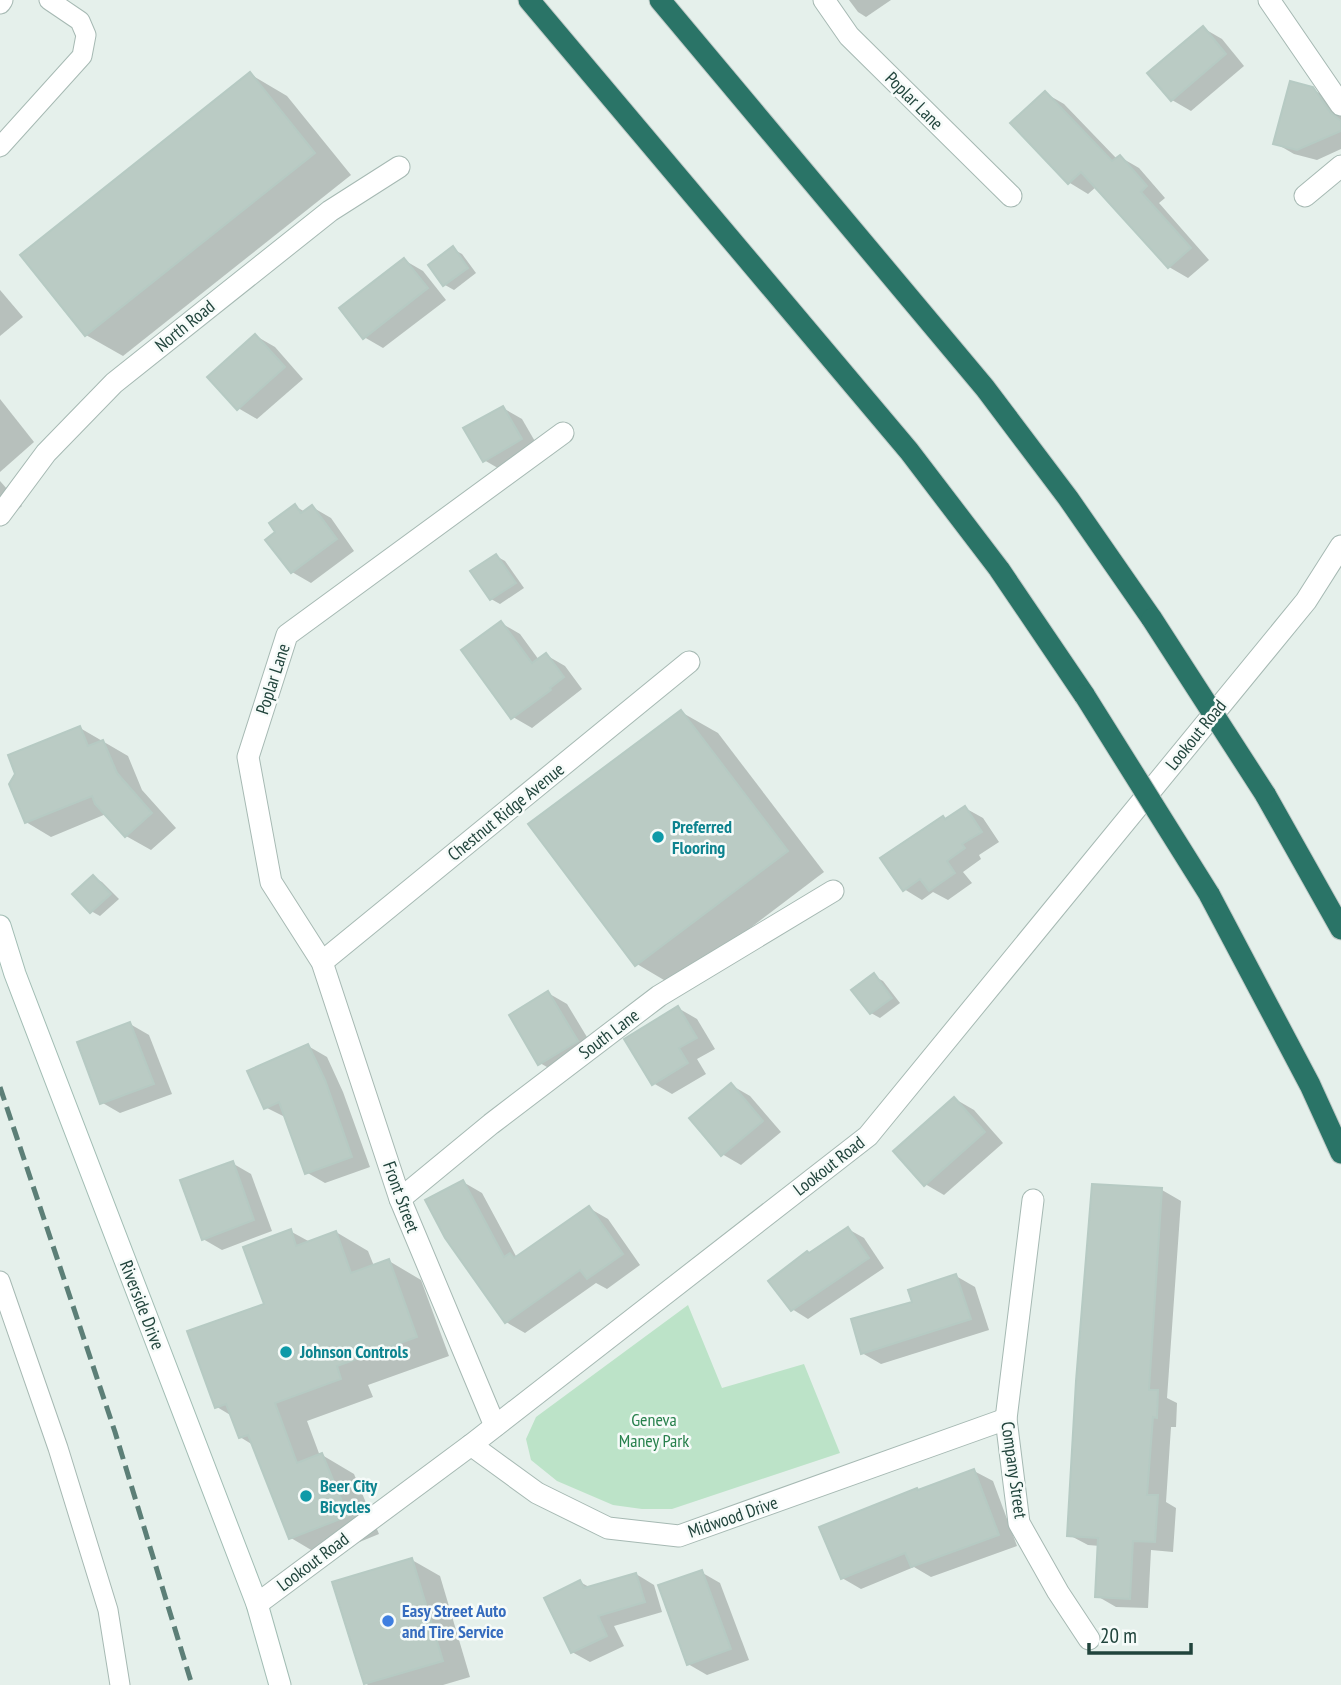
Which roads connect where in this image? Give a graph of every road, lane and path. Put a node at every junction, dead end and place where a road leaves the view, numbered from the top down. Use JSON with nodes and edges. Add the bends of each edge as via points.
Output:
{"nodes":[{"id":1,"x":49,"y":0,"type":"edge"},
{"id":2,"x":529,"y":0,"type":"edge"},
{"id":3,"x":660,"y":0,"type":"edge"},
{"id":4,"x":824,"y":0,"type":"edge"},
{"id":5,"x":1269,"y":0,"type":"edge"},
{"id":6,"x":1341,"y":105,"type":"edge"},
{"id":7,"x":0,"y":147,"type":"edge"},
{"id":8,"x":1341,"y":166,"type":"edge"},
{"id":9,"x":399,"y":167,"type":"dead end"},
{"id":10,"x":1012,"y":196,"type":"dead end"},
{"id":11,"x":1305,"y":196,"type":"dead end"},
{"id":12,"x":563,"y":433,"type":"dead end"},
{"id":13,"x":0,"y":515,"type":"edge"},
{"id":14,"x":1341,"y":546,"type":"edge"},
{"id":15,"x":689,"y":662,"type":"dead end"},
{"id":16,"x":833,"y":891,"type":"dead end"},
{"id":17,"x":0,"y":926,"type":"edge"},
{"id":18,"x":1341,"y":929,"type":"edge"},
{"id":19,"x":323,"y":962,"type":"junction"},
{"id":20,"x":1341,"y":1153,"type":"edge"},
{"id":21,"x":400,"y":1199,"type":"junction"},
{"id":22,"x":1033,"y":1200,"type":"dead end"},
{"id":23,"x":0,"y":1281,"type":"edge"},
{"id":24,"x":1006,"y":1419,"type":"junction"},
{"id":25,"x":495,"y":1426,"type":"junction"},
{"id":26,"x":471,"y":1445,"type":"junction"},
{"id":27,"x":257,"y":1604,"type":"junction"},
{"id":28,"x":1089,"y":1639,"type":"dead end"},
{"id":29,"x":120,"y":1685,"type":"edge"},
{"id":30,"x":280,"y":1685,"type":"edge"}],
"edges":[{"from":1,"to":7,"type":"lane","via":[[80,21],[86,35],[82,56]]},
{"from":2,"to":20,"type":"highway","bridge":true,"via":[[909,451],[999,569],[1209,894]]},
{"from":3,"to":18,"type":"highway","bridge":true,"via":[[985,388],[1068,499],[1265,794]]},
{"from":4,"to":10,"type":"street","name":"Poplar Lane","via":[[849,36]]},
{"from":5,"to":6,"type":"street"},
{"from":8,"to":11,"type":"street"},
{"from":9,"to":13,"type":"street","name":"North Road","via":[[330,211],[114,383],[46,453]]},
{"from":12,"to":19,"type":"street","name":"Poplar Lane","via":[[287,635],[248,757],[271,882]]},
{"from":14,"to":25,"type":"street","name":"Lookout Road","via":[[1306,601],[868,1136]]},
{"from":15,"to":19,"type":"street","name":"Chestnut Ridge Avenue"},
{"from":16,"to":21,"type":"street","name":"South Lane","via":[[659,996]]},
{"from":17,"to":27,"type":"street","name":"Riverside Drive"},
{"from":19,"to":21,"type":"street","name":"Front Street"},
{"from":21,"to":25,"type":"street","name":"Front Street"},
{"from":22,"to":24,"type":"street","name":"Company Street"},
{"from":23,"to":29,"type":"lane","via":[[108,1610]]},
{"from":24,"to":26,"type":"street","name":"Midwood Drive","via":[[679,1536],[608,1528],[537,1493]]},
{"from":24,"to":28,"type":"street","name":"Company Street","via":[[1019,1523]]},
{"from":25,"to":26,"type":"street","name":"Lookout Road"},
{"from":26,"to":27,"type":"street","name":"Lookout Road"},
{"from":27,"to":30,"type":"street","name":"Riverside Drive"}]}
